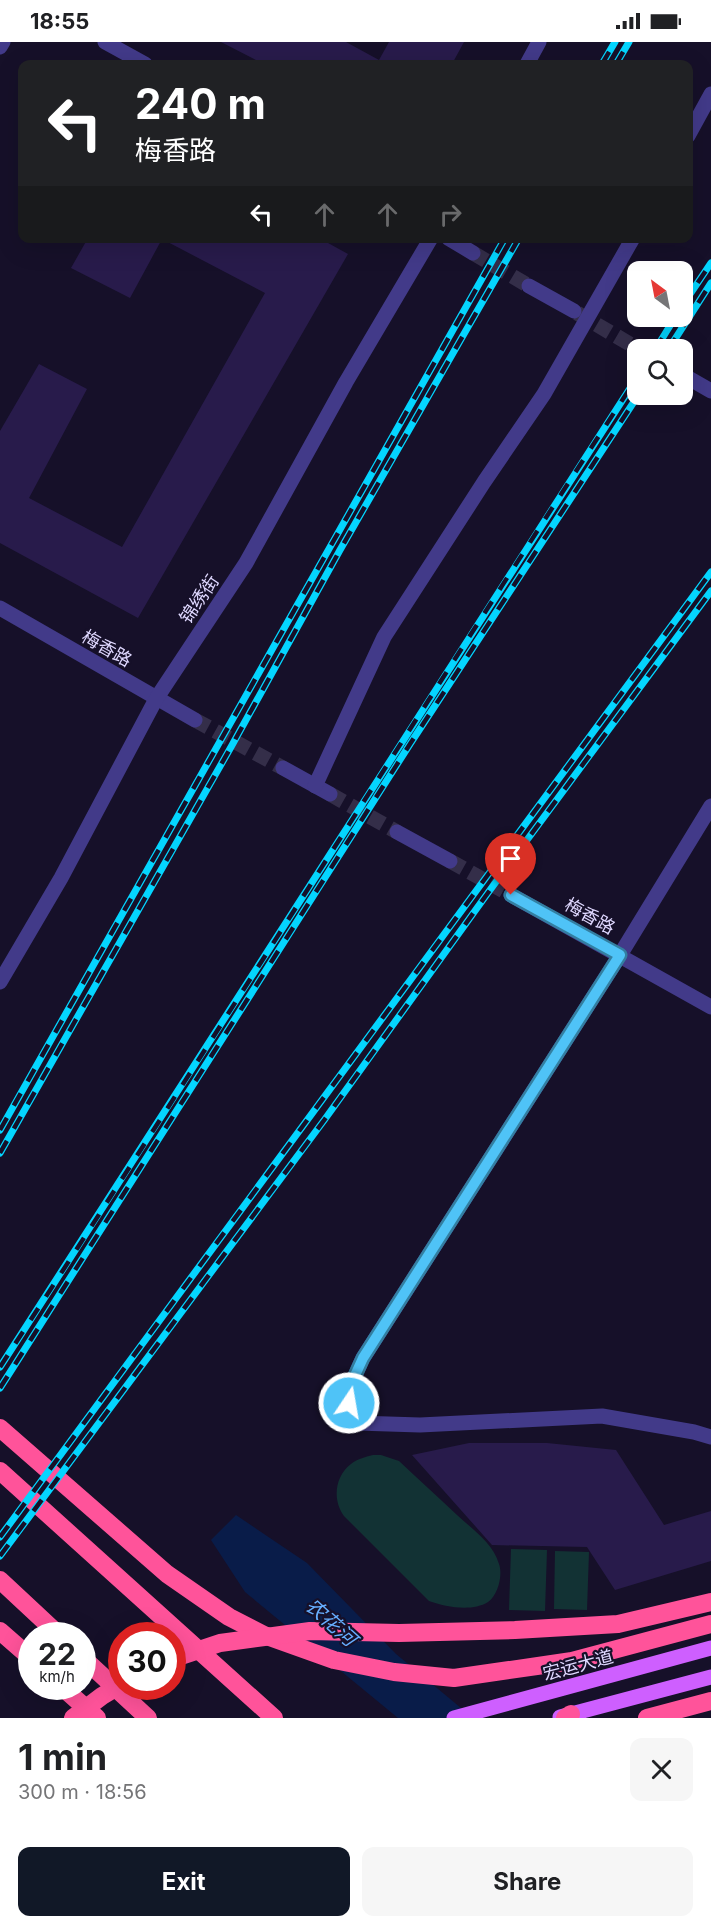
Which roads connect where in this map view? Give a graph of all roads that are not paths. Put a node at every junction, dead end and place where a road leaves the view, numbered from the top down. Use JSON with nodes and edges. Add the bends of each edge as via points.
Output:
{"nodes":[{"id":1,"x":3,"y":42,"type":"edge"},
{"id":2,"x":105,"y":42,"type":"edge"},
{"id":3,"x":539,"y":42,"type":"edge"},
{"id":4,"x":0,"y":47,"type":"edge"},
{"id":5,"x":138,"y":60,"type":"edge"},
{"id":6,"x":529,"y":60,"type":"edge"},
{"id":7,"x":711,"y":94,"type":"edge"},
{"id":8,"x":693,"y":127,"type":"edge"},
{"id":9,"x":428,"y":243,"type":"edge"},
{"id":10,"x":456,"y":243,"type":"edge"},
{"id":11,"x":630,"y":243,"type":"edge"},
{"id":12,"x":473,"y":253,"type":"tunnel mouth"},
{"id":13,"x":529,"y":286,"type":"tunnel mouth"},
{"id":14,"x":574,"y":311,"type":"tunnel mouth"},
{"id":15,"x":693,"y":381,"type":"edge"},
{"id":16,"x":711,"y":391,"type":"edge"},
{"id":17,"x":0,"y":608,"type":"edge"},
{"id":18,"x":156,"y":699,"type":"junction"},
{"id":19,"x":195,"y":720,"type":"tunnel mouth"},
{"id":20,"x":283,"y":768,"type":"tunnel mouth"},
{"id":21,"x":315,"y":786,"type":"junction"},
{"id":22,"x":330,"y":795,"type":"tunnel mouth"},
{"id":23,"x":711,"y":806,"type":"edge"},
{"id":24,"x":397,"y":832,"type":"tunnel mouth"},
{"id":25,"x":450,"y":861,"type":"tunnel mouth"},
{"id":26,"x":511,"y":895,"type":"tunnel mouth"},
{"id":27,"x":620,"y":955,"type":"junction"},
{"id":28,"x":0,"y":982,"type":"edge"},
{"id":29,"x":711,"y":1007,"type":"edge"},
{"id":30,"x":0,"y":1428,"type":"edge"},
{"id":31,"x":711,"y":1437,"type":"edge"},
{"id":32,"x":0,"y":1471,"type":"edge"},
{"id":33,"x":0,"y":1580,"type":"edge"},
{"id":34,"x":711,"y":1602,"type":"edge"},
{"id":35,"x":45,"y":1622,"type":"edge"},
{"id":36,"x":711,"y":1624,"type":"edge"},
{"id":37,"x":0,"y":1631,"type":"edge"},
{"id":38,"x":18,"y":1647,"type":"edge"},
{"id":39,"x":711,"y":1648,"type":"edge"},
{"id":40,"x":186,"y":1654,"type":"edge"},
{"id":41,"x":96,"y":1670,"type":"edge"},
{"id":42,"x":711,"y":1677,"type":"edge"},
{"id":43,"x":108,"y":1692,"type":"edge"},
{"id":44,"x":77,"y":1700,"type":"edge"},
{"id":45,"x":711,"y":1701,"type":"edge"},
{"id":46,"x":564,"y":1717,"type":"edge"},
{"id":47,"x":73,"y":1718,"type":"edge"},
{"id":48,"x":97,"y":1718,"type":"edge"},
{"id":49,"x":148,"y":1718,"type":"edge"},
{"id":50,"x":274,"y":1718,"type":"edge"},
{"id":51,"x":454,"y":1718,"type":"edge"},
{"id":52,"x":647,"y":1718,"type":"edge"}],
"edges":[{"from":1,"to":4,"type":"street"},
{"from":2,"to":5,"type":"street"},
{"from":3,"to":6,"type":"street"},
{"from":7,"to":8,"type":"street"},
{"from":9,"to":18,"type":"street","name":"锦绣街","via":[[246,563]]},
{"from":10,"to":12,"type":"street"},
{"from":11,"to":21,"type":"street","via":[[544,394],[384,637]]},
{"from":13,"to":14,"type":"street"},
{"from":15,"to":16,"type":"street"},
{"from":17,"to":18,"type":"street","name":"梅香路"},
{"from":18,"to":19,"type":"street","name":"梅香路"},
{"from":18,"to":28,"type":"street","name":"锦绣街"},
{"from":20,"to":21,"type":"street"},
{"from":21,"to":22,"type":"street"},
{"from":23,"to":27,"type":"street"},
{"from":24,"to":25,"type":"street"},
{"from":26,"to":27,"type":"street","name":"梅香路"},
{"from":27,"to":29,"type":"street","name":"梅香路"},
{"from":27,"to":31,"type":"street","via":[[363,1358],[352,1382],[349,1403],[357,1423],[420,1425],[602,1416]]},
{"from":30,"to":36,"type":"highway","via":[[167,1574],[229,1617],[264,1635],[334,1660],[454,1678],[572,1661]]},
{"from":32,"to":50,"type":"highway"},
{"from":33,"to":35,"type":"highway"},
{"from":34,"to":40,"type":"highway","via":[[618,1624],[434,1632],[310,1630],[220,1643]]},
{"from":37,"to":38,"type":"highway"},
{"from":39,"to":51,"type":"main road","name":"宏运大道"},
{"from":41,"to":49,"type":"highway"},
{"from":42,"to":46,"type":"main road"},
{"from":43,"to":47,"type":"highway"},
{"from":44,"to":48,"type":"highway"},
{"from":45,"to":52,"type":"highway"}]}
